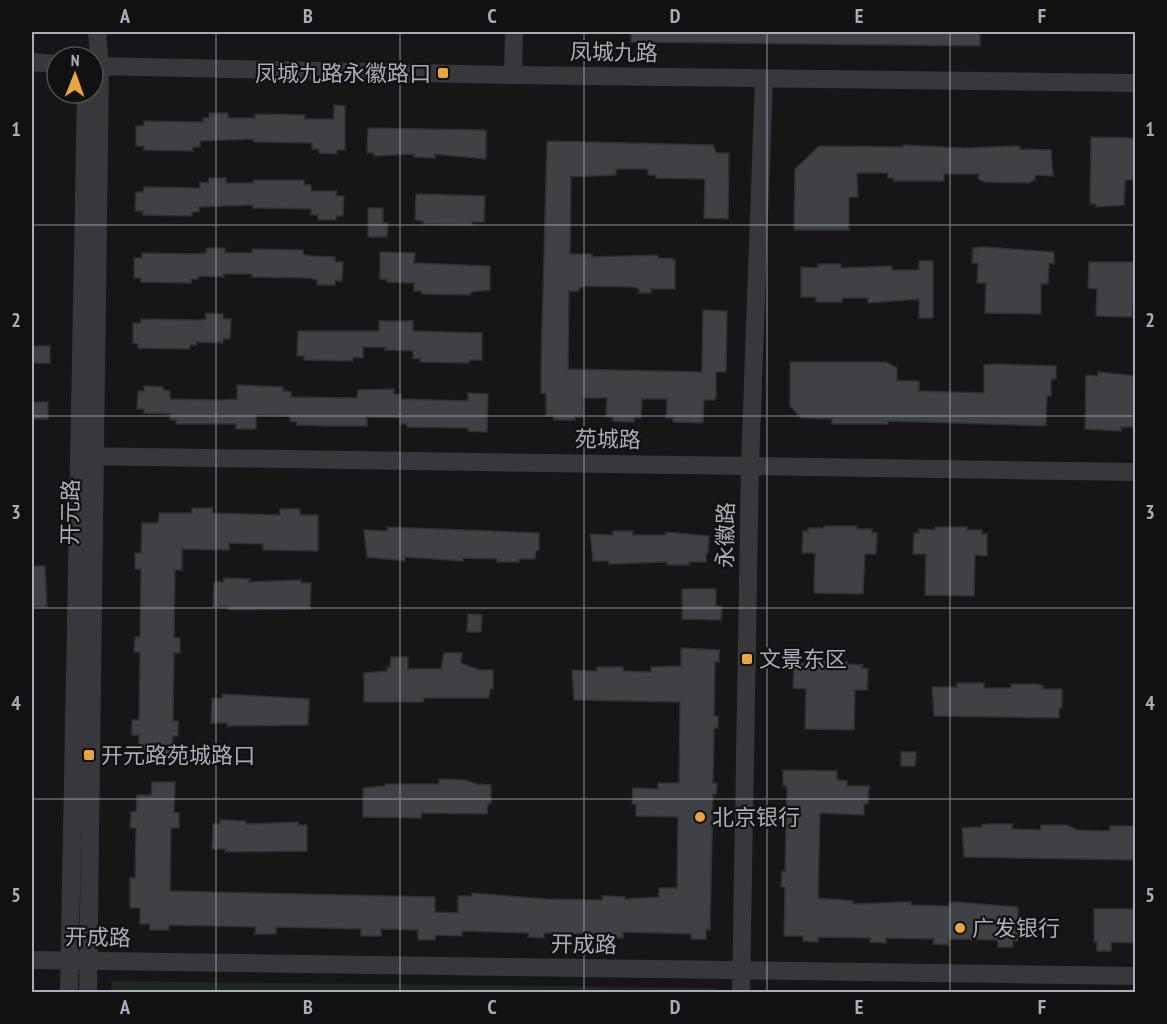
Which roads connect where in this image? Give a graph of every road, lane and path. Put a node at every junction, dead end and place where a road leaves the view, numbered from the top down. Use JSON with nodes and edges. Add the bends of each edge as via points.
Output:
{"nodes":[{"id":1,"x":513,"y":32,"type":"edge"},
{"id":2,"x":105,"y":66,"type":"edge"},
{"id":3,"x":513,"y":75,"type":"junction"},
{"id":4,"x":764,"y":78,"type":"junction"},
{"id":5,"x":1136,"y":83,"type":"edge"},
{"id":6,"x":86,"y":105,"type":"edge"},
{"id":7,"x":95,"y":105,"type":"edge"},
{"id":8,"x":88,"y":456,"type":"junction"},
{"id":9,"x":750,"y":465,"type":"junction"},
{"id":10,"x":1136,"y":472,"type":"edge"},
{"id":11,"x":32,"y":960,"type":"edge"},
{"id":12,"x":79,"y":961,"type":"junction"},
{"id":13,"x":741,"y":970,"type":"junction"},
{"id":14,"x":1136,"y":976,"type":"edge"},
{"id":15,"x":69,"y":993,"type":"edge"},
{"id":16,"x":88,"y":993,"type":"edge"},
{"id":17,"x":741,"y":993,"type":"edge"}],
"edges":[{"from":1,"to":3,"type":"street"},
{"from":2,"to":3,"type":"street","name":"凤城九路"},
{"from":3,"to":4,"type":"street","name":"凤城九路"},
{"from":4,"to":5,"type":"street","name":"凤城九路"},
{"from":4,"to":9,"type":"street","name":"永徽路"},
{"from":6,"to":8,"type":"street","name":"开元路"},
{"from":7,"to":8,"type":"street","name":"开元路"},
{"from":8,"to":9,"type":"street","name":"苑城路"},
{"from":8,"to":12,"type":"street","name":"开元路"},
{"from":9,"to":10,"type":"street","name":"苑城路"},
{"from":9,"to":13,"type":"street","name":"永徽路"},
{"from":11,"to":12,"type":"street","name":"开成路"},
{"from":12,"to":13,"type":"street","name":"开成路"},
{"from":12,"to":15,"type":"street","name":"开元路"},
{"from":12,"to":16,"type":"street","name":"开元路"},
{"from":13,"to":14,"type":"street","name":"开成路"},
{"from":13,"to":17,"type":"street","name":"永徽路"}]}
